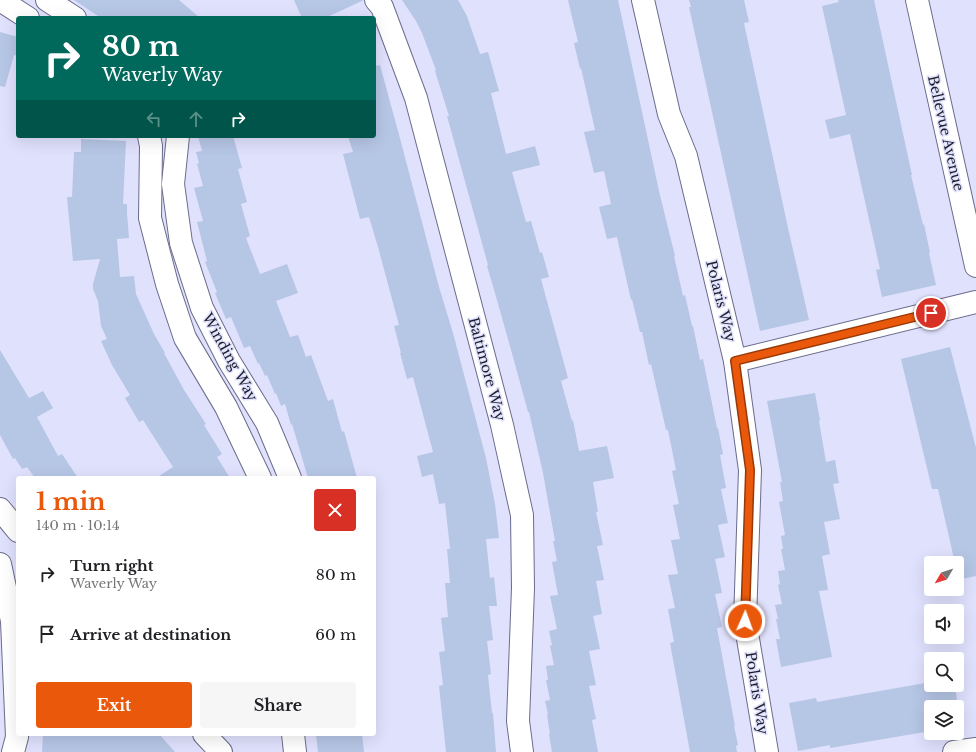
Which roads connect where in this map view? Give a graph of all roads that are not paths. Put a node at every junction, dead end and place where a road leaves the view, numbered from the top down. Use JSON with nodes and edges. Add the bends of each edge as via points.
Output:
{"nodes":[{"id":1,"x":0,"y":0,"type":"edge"},
{"id":2,"x":47,"y":0,"type":"edge"},
{"id":3,"x":376,"y":0,"type":"edge"},
{"id":4,"x":643,"y":0,"type":"edge"},
{"id":5,"x":917,"y":0,"type":"edge"},
{"id":6,"x":25,"y":16,"type":"edge"},
{"id":7,"x":72,"y":16,"type":"edge"},
{"id":8,"x":149,"y":138,"type":"edge"},
{"id":9,"x":178,"y":138,"type":"edge"},
{"id":10,"x":976,"y":266,"type":"edge"},
{"id":11,"x":976,"y":302,"type":"edge"},
{"id":12,"x":735,"y":361,"type":"junction"},
{"id":13,"x":259,"y":476,"type":"edge"},
{"id":14,"x":289,"y":476,"type":"edge"},
{"id":15,"x":0,"y":509,"type":"edge"},
{"id":16,"x":16,"y":529,"type":"edge"},
{"id":17,"x":0,"y":564,"type":"edge"},
{"id":18,"x":16,"y":714,"type":"edge"},
{"id":19,"x":17,"y":736,"type":"edge"},
{"id":20,"x":206,"y":736,"type":"edge"},
{"id":21,"x":293,"y":736,"type":"edge"},
{"id":22,"x":976,"y":748,"type":"edge"},
{"id":23,"x":13,"y":752,"type":"edge"},
{"id":24,"x":221,"y":752,"type":"edge"},
{"id":25,"x":295,"y":752,"type":"edge"},
{"id":26,"x":522,"y":752,"type":"edge"},
{"id":27,"x":767,"y":752,"type":"edge"},
{"id":28,"x":954,"y":752,"type":"edge"}],
"edges":[{"from":1,"to":6,"type":"street"},
{"from":2,"to":7,"type":"street"},
{"from":3,"to":26,"type":"street","name":"Baltimore Way","via":[[382,7],[416,98],[502,425],[522,515],[523,588],[518,721]]},
{"from":4,"to":12,"type":"street","name":"Polaris Way","via":[[669,114],[686,156]]},
{"from":5,"to":10,"type":"street","name":"Bellevue Avenue"},
{"from":8,"to":13,"type":"street","name":"Winding Way","via":[[150,218],[167,284],[185,338],[226,407]]},
{"from":9,"to":14,"type":"street","name":"Winding Way","via":[[173,184],[181,243],[202,308],[229,361],[268,423]]},
{"from":11,"to":12,"type":"street"},
{"from":12,"to":27,"type":"street","name":"Polaris Way","via":[[750,470],[745,621]]},
{"from":15,"to":16,"type":"street"},
{"from":17,"to":18,"type":"street","via":[[12,621]]},
{"from":19,"to":23,"type":"street"},
{"from":20,"to":24,"type":"street"},
{"from":21,"to":25,"type":"street"},
{"from":22,"to":28,"type":"street"}]}
